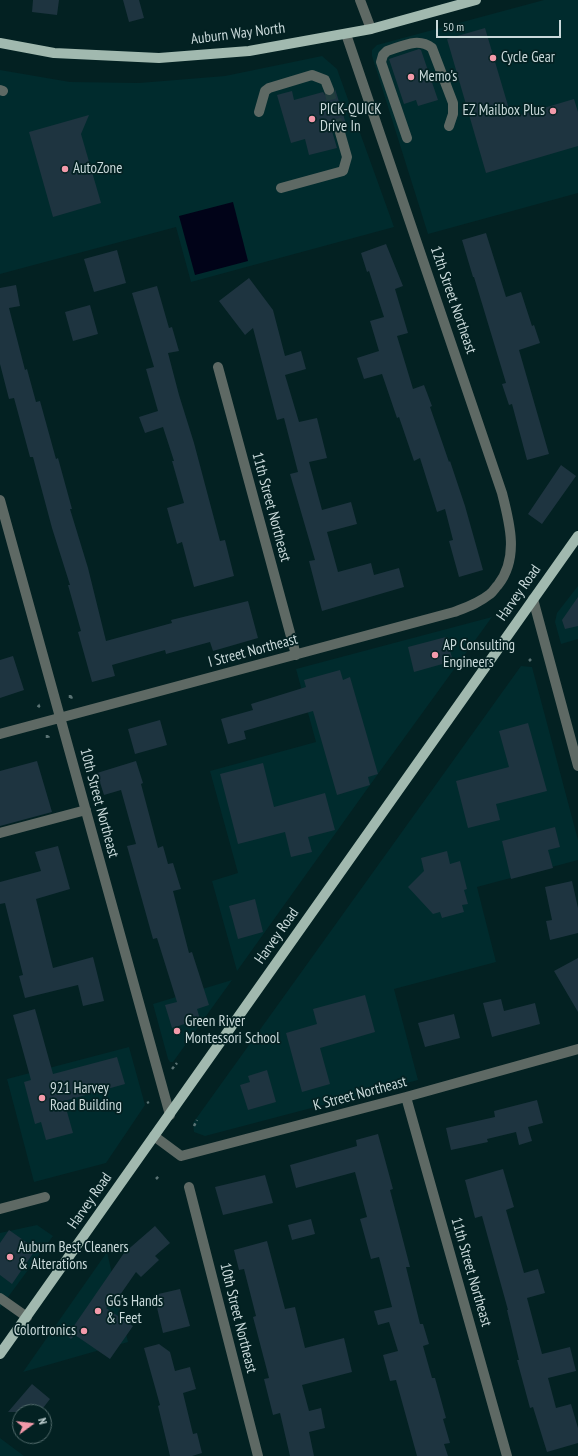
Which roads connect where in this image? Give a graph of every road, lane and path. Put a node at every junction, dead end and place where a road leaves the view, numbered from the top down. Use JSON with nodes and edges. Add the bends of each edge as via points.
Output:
{"nodes":[{"id":1,"x":360,"y":0,"type":"edge"},
{"id":2,"x":476,"y":0,"type":"edge"},
{"id":3,"x":371,"y":29,"type":"junction"},
{"id":4,"x":346,"y":34,"type":"junction"},
{"id":5,"x":0,"y":43,"type":"edge"},
{"id":6,"x":329,"y":90,"type":"tunnel mouth"},
{"id":7,"x":259,"y":112,"type":"dead end"},
{"id":8,"x":449,"y":126,"type":"dead end"},
{"id":9,"x":339,"y":129,"type":"tunnel mouth"},
{"id":10,"x":407,"y":138,"type":"dead end"},
{"id":11,"x":281,"y":188,"type":"dead end"},
{"id":12,"x":218,"y":367,"type":"dead end"},
{"id":13,"x":0,"y":500,"type":"edge"},
{"id":14,"x":578,"y":536,"type":"edge"},
{"id":15,"x":503,"y":578,"type":"joint"},
{"id":16,"x":533,"y":599,"type":"junction"},
{"id":17,"x":296,"y":654,"type":"junction"},
{"id":18,"x":60,"y":718,"type":"junction"},
{"id":19,"x":0,"y":734,"type":"edge"},
{"id":20,"x":578,"y":766,"type":"edge"},
{"id":21,"x":86,"y":810,"type":"junction"},
{"id":22,"x":0,"y":833,"type":"edge"},
{"id":23,"x":578,"y":1049,"type":"edge"},
{"id":24,"x":177,"y":1063,"type":"dead end"},
{"id":25,"x":172,"y":1069,"type":"dead end"},
{"id":26,"x":406,"y":1097,"type":"junction"},
{"id":27,"x":170,"y":1115,"type":"junction"},
{"id":28,"x":197,"y":1120,"type":"dead end"},
{"id":29,"x":194,"y":1126,"type":"dead end"},
{"id":30,"x":154,"y":1136,"type":"junction"},
{"id":31,"x":160,"y":1175,"type":"dead end"},
{"id":32,"x":156,"y":1179,"type":"dead end"},
{"id":33,"x":189,"y":1187,"type":"dead end"},
{"id":34,"x":45,"y":1197,"type":"dead end"},
{"id":35,"x":0,"y":1209,"type":"edge"},
{"id":36,"x":0,"y":1298,"type":"edge"},
{"id":37,"x":27,"y":1317,"type":"junction"},
{"id":38,"x":0,"y":1354,"type":"edge"},
{"id":39,"x":258,"y":1456,"type":"edge"},
{"id":40,"x":507,"y":1456,"type":"edge"}],
"edges":[{"from":1,"to":3,"type":"street"},
{"from":2,"to":3,"type":"main road","name":"Auburn Way North"},
{"from":3,"to":4,"type":"main road","name":"Auburn Way North"},
{"from":4,"to":5,"type":"main road","name":"Auburn Way North","via":[[250,51],[159,58],[54,53]]},
{"from":4,"to":15,"type":"street","name":"12th Street Northeast","via":[[502,493],[511,541],[510,560]]},
{"from":6,"to":7,"type":"street","via":[[325,80],[312,75],[270,88],[265,91]]},
{"from":8,"to":10,"type":"street","via":[[453,103],[432,48],[426,43],[417,42],[387,51],[381,62]]},
{"from":9,"to":11,"type":"street","via":[[347,157],[343,171]]},
{"from":12,"to":17,"type":"street","name":"11th Street Northeast"},
{"from":13,"to":18,"type":"street","name":"10th Street Northeast"},
{"from":14,"to":16,"type":"main road","name":"Harvey Road"},
{"from":15,"to":17,"type":"street","name":"I Street Northeast","via":[[492,593],[476,604]]},
{"from":16,"to":20,"type":"street"},
{"from":16,"to":27,"type":"main road","name":"Harvey Road"},
{"from":17,"to":18,"type":"street","name":"I Street Northeast"},
{"from":18,"to":19,"type":"street","name":"I Street Northeast"},
{"from":18,"to":21,"type":"street","name":"10th Street Northeast"},
{"from":21,"to":22,"type":"street"},
{"from":21,"to":27,"type":"street","name":"10th Street Northeast"},
{"from":23,"to":26,"type":"street","name":"K Street Northeast"},
{"from":24,"to":25,"type":"path"},
{"from":26,"to":30,"type":"street","name":"K Street Northeast","via":[[181,1156]]},
{"from":26,"to":40,"type":"street","name":"11th Street Northeast"},
{"from":27,"to":30,"type":"main road","name":"Harvey Road"},
{"from":28,"to":29,"type":"path"},
{"from":30,"to":37,"type":"main road","name":"Harvey Road"},
{"from":31,"to":32,"type":"path"},
{"from":33,"to":39,"type":"street","name":"10th Street Northeast"},
{"from":34,"to":35,"type":"street"},
{"from":36,"to":37,"type":"street"},
{"from":37,"to":38,"type":"main road","name":"Harvey Road"}]}
